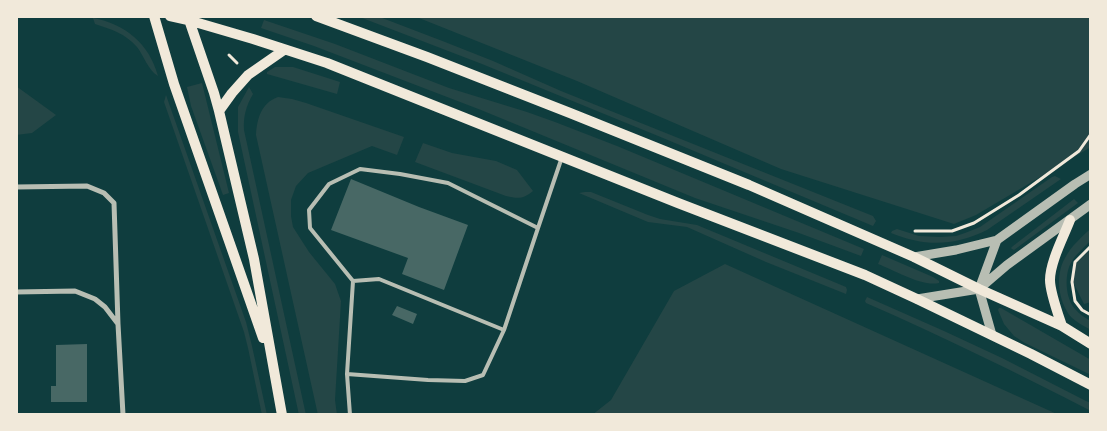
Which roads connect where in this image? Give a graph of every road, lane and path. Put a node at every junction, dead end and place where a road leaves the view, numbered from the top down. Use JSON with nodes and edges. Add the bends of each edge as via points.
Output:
{"nodes":[{"id":1,"x":154,"y":16,"type":"edge"},
{"id":2,"x":170,"y":16,"type":"edge"},
{"id":3,"x":316,"y":16,"type":"edge"},
{"id":4,"x":188,"y":18,"type":"edge"},
{"id":5,"x":284,"y":50,"type":"junction"},
{"id":6,"x":229,"y":55,"type":"dead end"},
{"id":7,"x":236,"y":62,"type":"dead end"},
{"id":8,"x":219,"y":112,"type":"junction"},
{"id":9,"x":1091,"y":134,"type":"edge"},
{"id":10,"x":562,"y":157,"type":"junction"},
{"id":11,"x":1091,"y":174,"type":"edge"},
{"id":12,"x":16,"y":186,"type":"edge"},
{"id":13,"x":1091,"y":204,"type":"edge"},
{"id":14,"x":1070,"y":220,"type":"junction"},
{"id":15,"x":538,"y":228,"type":"junction"},
{"id":16,"x":915,"y":231,"type":"dead end"},
{"id":17,"x":997,"y":240,"type":"junction"},
{"id":18,"x":1091,"y":246,"type":"edge"},
{"id":19,"x":914,"y":257,"type":"junction"},
{"id":20,"x":353,"y":281,"type":"junction"},
{"id":21,"x":979,"y":289,"type":"junction"},
{"id":22,"x":16,"y":292,"type":"edge"},
{"id":23,"x":917,"y":299,"type":"junction"},
{"id":24,"x":1091,"y":315,"type":"edge"},
{"id":25,"x":118,"y":324,"type":"junction"},
{"id":26,"x":1062,"y":326,"type":"junction"},
{"id":27,"x":504,"y":330,"type":"junction"},
{"id":28,"x":992,"y":335,"type":"junction"},
{"id":29,"x":1091,"y":344,"type":"edge"},
{"id":30,"x":273,"y":367,"type":"junction"},
{"id":31,"x":348,"y":374,"type":"junction"},
{"id":32,"x":1091,"y":385,"type":"edge"},
{"id":33,"x":123,"y":415,"type":"edge"},
{"id":34,"x":282,"y":415,"type":"edge"},
{"id":35,"x":350,"y":415,"type":"edge"}],
"edges":[{"from":1,"to":30,"type":"main road","via":[[174,84]]},
{"from":2,"to":4,"type":"main road"},
{"from":3,"to":19,"type":"main road","via":[[570,113]]},
{"from":4,"to":5,"type":"main road"},
{"from":4,"to":8,"type":"main road"},
{"from":5,"to":8,"type":"main road","via":[[248,75]]},
{"from":5,"to":10,"type":"main road","via":[[327,63]]},
{"from":6,"to":7,"type":"path"},
{"from":8,"to":30,"type":"main road","via":[[254,259]]},
{"from":9,"to":16,"type":"path","via":[[1078,151],[1019,196],[974,223],[952,231]]},
{"from":10,"to":15,"type":"lane"},
{"from":10,"to":23,"type":"main road","via":[[865,275]]},
{"from":11,"to":17,"type":"street"},
{"from":12,"to":25,"type":"street","via":[[87,186],[104,193],[114,203]]},
{"from":13,"to":14,"type":"street"},
{"from":14,"to":21,"type":"street"},
{"from":14,"to":26,"type":"main road","via":[[1054,260],[1050,280]]},
{"from":15,"to":20,"type":"lane","via":[[448,183],[360,168],[329,184],[309,210],[310,228]]},
{"from":15,"to":27,"type":"lane"},
{"from":17,"to":19,"type":"street"},
{"from":17,"to":21,"type":"street"},
{"from":18,"to":24,"type":"path","via":[[1075,262],[1072,282],[1075,301]]},
{"from":19,"to":21,"type":"main road"},
{"from":20,"to":27,"type":"lane","via":[[379,279]]},
{"from":20,"to":31,"type":"lane"},
{"from":21,"to":23,"type":"street"},
{"from":21,"to":26,"type":"main road"},
{"from":21,"to":28,"type":"street"},
{"from":22,"to":25,"type":"street","via":[[76,291],[106,307]]},
{"from":23,"to":28,"type":"main road"},
{"from":25,"to":33,"type":"street"},
{"from":26,"to":29,"type":"main road"},
{"from":27,"to":31,"type":"lane","via":[[483,374],[464,381]]},
{"from":28,"to":32,"type":"main road"},
{"from":30,"to":34,"type":"main road"},
{"from":31,"to":35,"type":"lane"}]}
